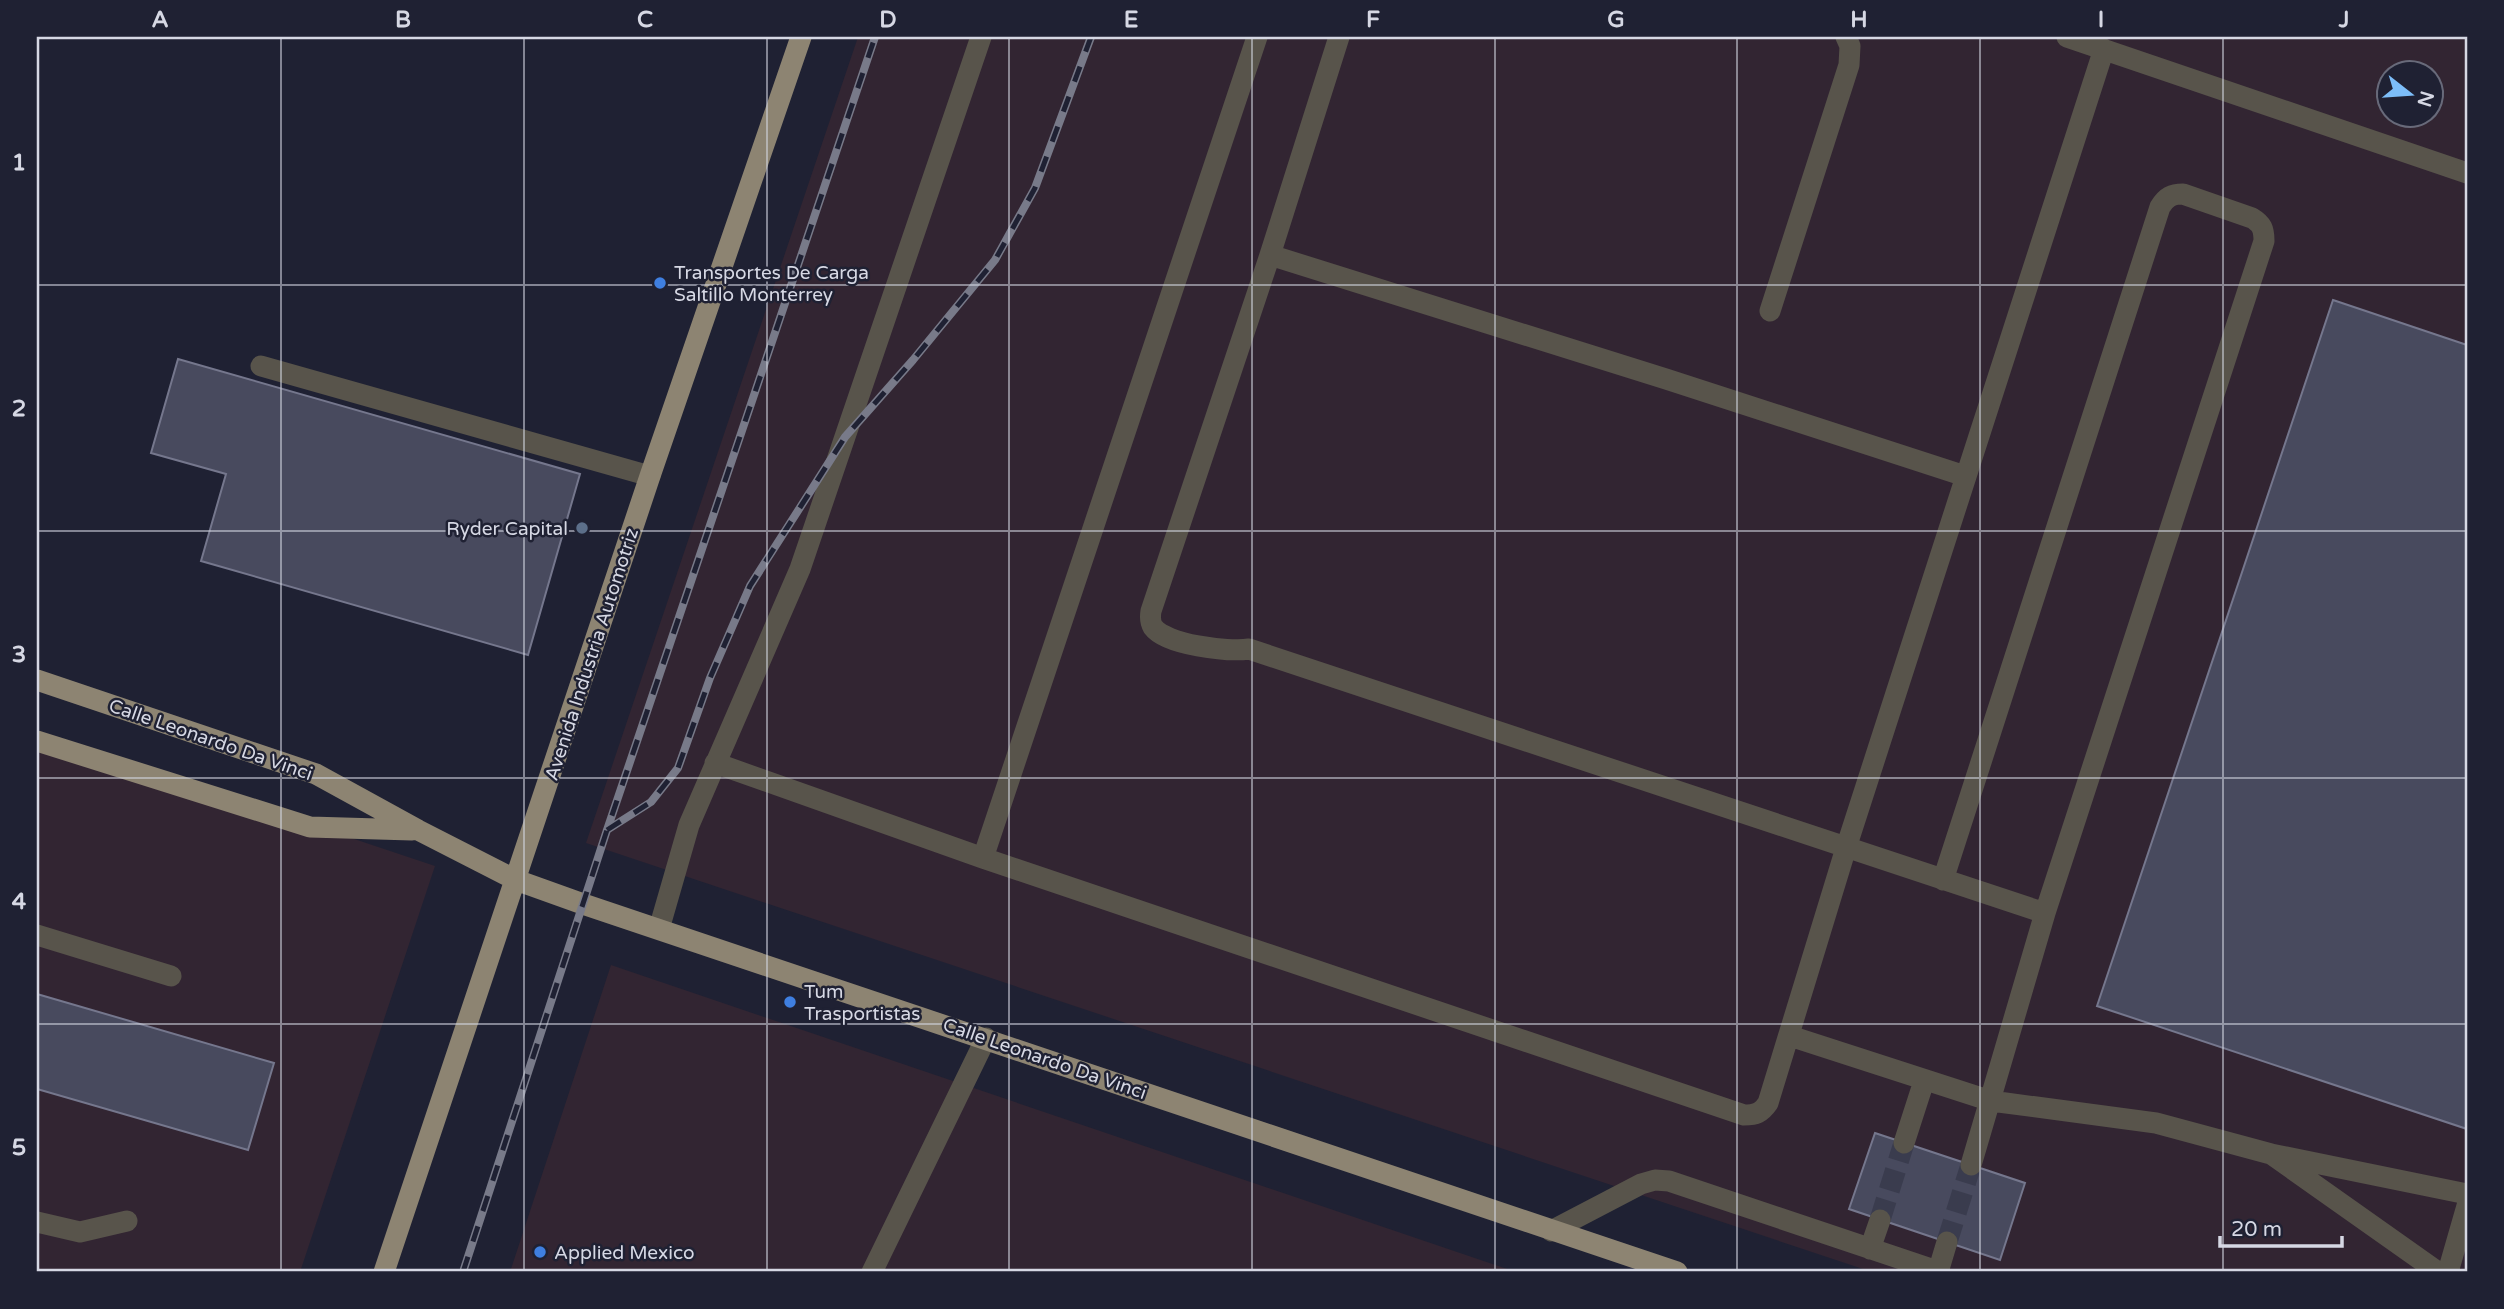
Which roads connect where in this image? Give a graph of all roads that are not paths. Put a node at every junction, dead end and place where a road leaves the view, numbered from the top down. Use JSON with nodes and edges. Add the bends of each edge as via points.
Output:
{"nodes":[{"id":1,"x":801,"y":37,"type":"edge"},
{"id":2,"x":981,"y":37,"type":"edge"},
{"id":3,"x":1257,"y":37,"type":"edge"},
{"id":4,"x":1339,"y":37,"type":"edge"},
{"id":5,"x":1846,"y":37,"type":"edge"},
{"id":6,"x":2067,"y":37,"type":"edge"},
{"id":7,"x":2104,"y":49,"type":"junction"},
{"id":8,"x":2467,"y":173,"type":"edge"},
{"id":9,"x":1270,"y":255,"type":"junction"},
{"id":10,"x":1770,"y":312,"type":"dead end"},
{"id":11,"x":261,"y":366,"type":"dead end"},
{"id":12,"x":650,"y":476,"type":"junction"},
{"id":13,"x":1965,"y":476,"type":"junction"},
{"id":14,"x":37,"y":680,"type":"edge"},
{"id":15,"x":37,"y":741,"type":"edge"},
{"id":16,"x":715,"y":763,"type":"junction"},
{"id":17,"x":418,"y":830,"type":"junction"},
{"id":18,"x":1846,"y":848,"type":"junction"},
{"id":19,"x":983,"y":858,"type":"junction"},
{"id":20,"x":516,"y":880,"type":"junction"},
{"id":21,"x":1943,"y":880,"type":"junction"},
{"id":22,"x":2045,"y":913,"type":"junction"},
{"id":23,"x":659,"y":929,"type":"junction"},
{"id":24,"x":37,"y":935,"type":"edge"},
{"id":25,"x":171,"y":976,"type":"dead end"},
{"id":26,"x":1790,"y":1036,"type":"junction"},
{"id":27,"x":986,"y":1038,"type":"junction"},
{"id":28,"x":1924,"y":1081,"type":"junction"},
{"id":29,"x":1991,"y":1101,"type":"junction"},
{"id":30,"x":1904,"y":1143,"type":"tunnel mouth"},
{"id":31,"x":2271,"y":1154,"type":"junction"},
{"id":32,"x":1971,"y":1166,"type":"tunnel mouth"},
{"id":33,"x":2467,"y":1194,"type":"edge"},
{"id":34,"x":2467,"y":1206,"type":"edge"},
{"id":35,"x":1880,"y":1220,"type":"tunnel mouth"},
{"id":36,"x":127,"y":1221,"type":"dead end"},
{"id":37,"x":37,"y":1222,"type":"edge"},
{"id":38,"x":1552,"y":1231,"type":"junction"},
{"id":39,"x":1947,"y":1242,"type":"tunnel mouth"},
{"id":40,"x":1870,"y":1250,"type":"junction"},
{"id":41,"x":384,"y":1272,"type":"edge"},
{"id":42,"x":872,"y":1272,"type":"edge"},
{"id":43,"x":1677,"y":1272,"type":"edge"},
{"id":44,"x":1939,"y":1272,"type":"edge"},
{"id":45,"x":2438,"y":1272,"type":"edge"},
{"id":46,"x":2448,"y":1272,"type":"edge"}],
"edges":[{"from":1,"to":12,"type":"main road","name":"Avenida Industria Automotriz"},
{"from":2,"to":16,"type":"lane","via":[[800,569]]},
{"from":3,"to":19,"type":"lane"},
{"from":4,"to":9,"type":"lane"},
{"from":5,"to":10,"type":"lane","via":[[1849,65]]},
{"from":6,"to":7,"type":"lane"},
{"from":7,"to":8,"type":"lane"},
{"from":7,"to":13,"type":"lane"},
{"from":9,"to":13,"type":"lane"},
{"from":9,"to":18,"type":"lane","via":[[1155,598],[1150,621],[1154,629],[1208,648],[1249,649]]},
{"from":11,"to":12,"type":"lane"},
{"from":12,"to":20,"type":"main road","name":"Avenida Industria Automotriz"},
{"from":13,"to":18,"type":"lane"},
{"from":14,"to":17,"type":"main road","name":"Calle Leonardo Da Vinci","via":[[316,774]]},
{"from":15,"to":17,"type":"main road","name":"Calle Leonardo Da Vinci","via":[[310,827]]},
{"from":16,"to":19,"type":"lane"},
{"from":16,"to":23,"type":"lane","via":[[690,825]]},
{"from":17,"to":20,"type":"main road","name":"Calle Leonardo Da Vinci"},
{"from":18,"to":21,"type":"lane"},
{"from":18,"to":26,"type":"lane"},
{"from":19,"to":26,"type":"lane","via":[[1744,1115],[1763,1111],[1768,1103]]},
{"from":20,"to":23,"type":"main road","name":"Calle Leonardo Da Vinci"},
{"from":20,"to":41,"type":"main road","name":"Avenida Industria Automotriz"},
{"from":21,"to":22,"type":"lane"},
{"from":21,"to":22,"type":"lane","via":[[2160,207],[2165,198],[2183,194],[2252,218],[2260,223],[2264,241]]},
{"from":22,"to":29,"type":"lane"},
{"from":23,"to":27,"type":"main road","name":"Calle Leonardo Da Vinci"},
{"from":24,"to":25,"type":"lane"},
{"from":26,"to":28,"type":"lane"},
{"from":27,"to":38,"type":"main road","name":"Calle Leonardo Da Vinci"},
{"from":27,"to":42,"type":"lane"},
{"from":28,"to":29,"type":"lane"},
{"from":28,"to":30,"type":"lane"},
{"from":29,"to":31,"type":"lane","via":[[2155,1123]]},
{"from":29,"to":32,"type":"lane"},
{"from":31,"to":33,"type":"lane"},
{"from":31,"to":45,"type":"lane"},
{"from":34,"to":46,"type":"lane"},
{"from":35,"to":40,"type":"lane"},
{"from":36,"to":37,"type":"lane","via":[[80,1231]]},
{"from":38,"to":40,"type":"lane","via":[[1655,1180]]},
{"from":38,"to":43,"type":"main road","name":"Calle Leonardo Da Vinci"},
{"from":39,"to":44,"type":"lane"},
{"from":40,"to":44,"type":"lane"}]}
